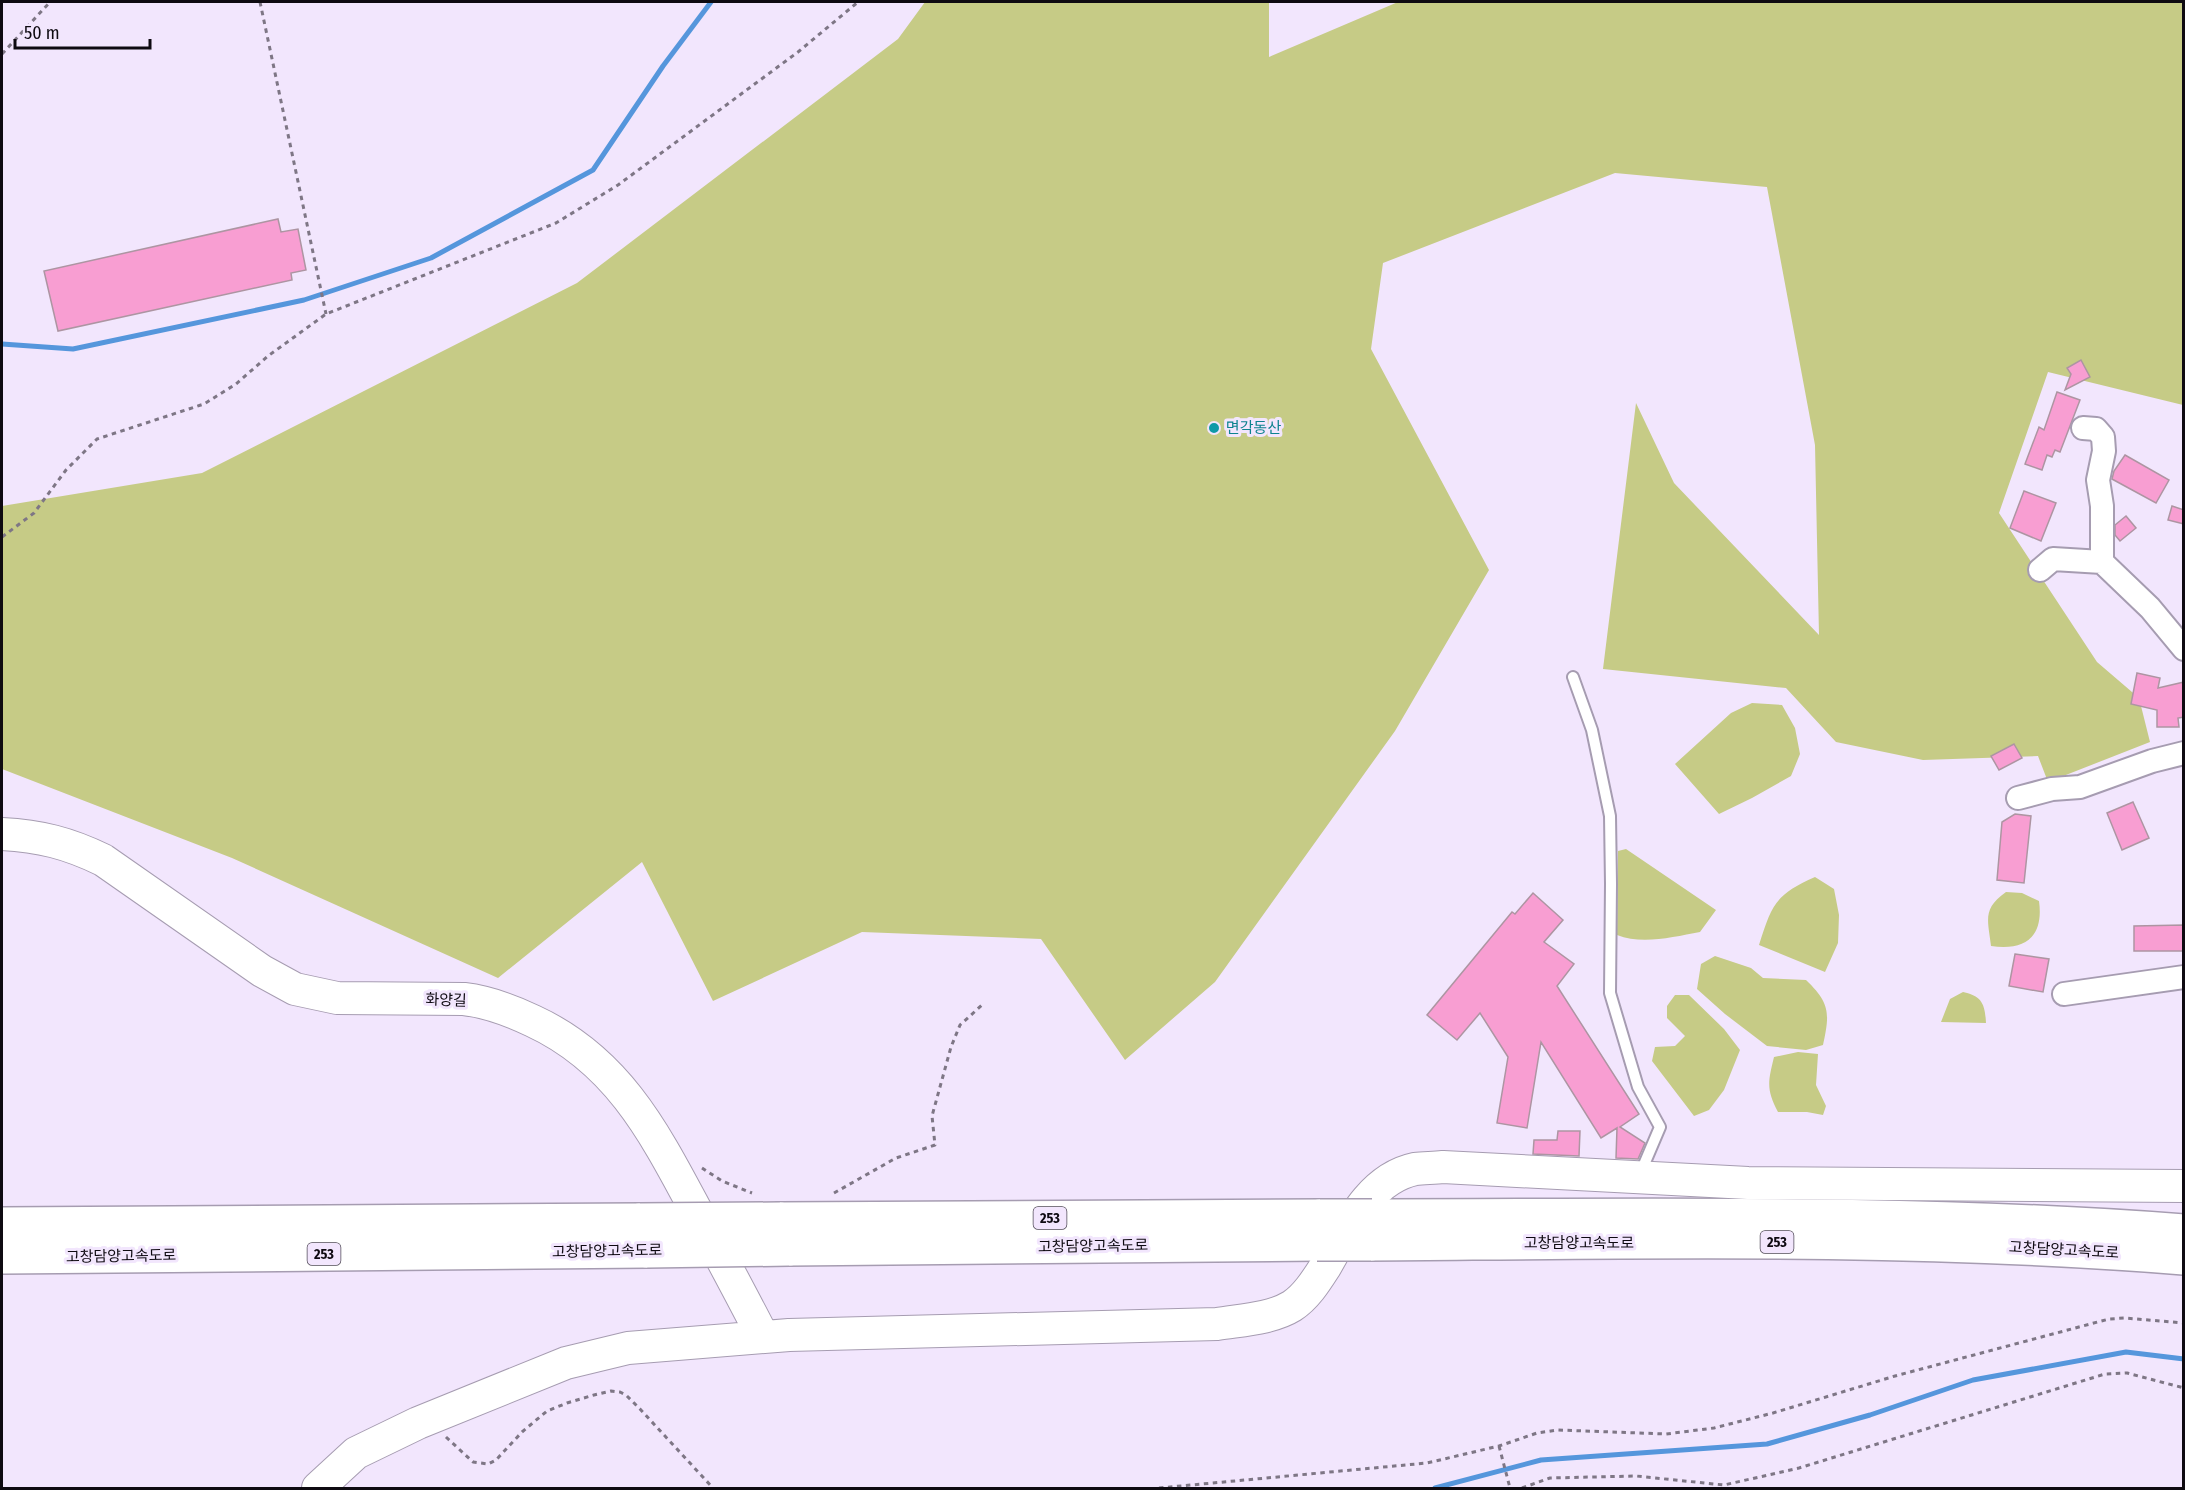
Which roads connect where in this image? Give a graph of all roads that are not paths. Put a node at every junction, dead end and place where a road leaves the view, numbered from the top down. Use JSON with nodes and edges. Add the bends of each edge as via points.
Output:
{"nodes":[{"id":1,"x":2083,"y":428,"type":"dead end"},
{"id":2,"x":2102,"y":562,"type":"junction"},
{"id":3,"x":2040,"y":570,"type":"dead end"},
{"id":4,"x":2184,"y":650,"type":"edge"},
{"id":5,"x":1574,"y":677,"type":"dead end"},
{"id":6,"x":2184,"y":753,"type":"edge"},
{"id":7,"x":2018,"y":798,"type":"dead end"},
{"id":8,"x":2,"y":834,"type":"edge"},
{"id":9,"x":2184,"y":977,"type":"edge"},
{"id":10,"x":2064,"y":994,"type":"dead end"},
{"id":11,"x":1639,"y":1177,"type":"junction"},
{"id":12,"x":2184,"y":1186,"type":"edge"},
{"id":13,"x":2,"y":1224,"type":"edge"},
{"id":14,"x":1372,"y":1230,"type":"junction"},
{"id":15,"x":2184,"y":1231,"type":"edge"},
{"id":16,"x":644,"y":1235,"type":"junction"},
{"id":17,"x":2,"y":1257,"type":"edge"},
{"id":18,"x":2184,"y":1258,"type":"edge"},
{"id":19,"x":764,"y":1337,"type":"junction"},
{"id":20,"x":318,"y":1488,"type":"edge"}],
"edges":[{"from":1,"to":2,"type":"street","via":[[2096,429],[2103,437],[2098,480]]},
{"from":2,"to":3,"type":"street","via":[[2053,559]]},
{"from":2,"to":4,"type":"street","via":[[2150,608]]},
{"from":5,"to":11,"type":"lane","via":[[1592,730],[1610,816],[1610,993],[1638,1087],[1660,1127]]},
{"from":6,"to":7,"type":"street","via":[[2080,787]]},
{"from":8,"to":19,"type":"street","name":"화양길","via":[[52,840],[103,860],[262,971],[295,989],[337,998],[484,1002],[540,1024],[577,1047],[612,1077],[663,1148]]},
{"from":9,"to":10,"type":"street"},
{"from":11,"to":12,"type":"street","via":[[1748,1183]]},
{"from":11,"to":19,"type":"street","via":[[1443,1167],[1400,1175],[1364,1202],[1304,1296],[1270,1316],[1217,1324]]},
{"from":13,"to":16,"type":"highway","name":"고창담양고속도로","number":"253"},
{"from":14,"to":15,"type":"highway","name":"고창담양고속도로","number":"253","via":[[1808,1216]]},
{"from":14,"to":16,"type":"highway","name":"고창담양고속도로","number":"253","bridge":true,"via":[[777,1221]]},
{"from":14,"to":18,"type":"highway","name":"고창담양고속도로","number":"253","via":[[1954,1244]]},
{"from":16,"to":17,"type":"highway","name":"고창담양고속도로","number":"253"},
{"from":19,"to":20,"type":"street","via":[[628,1348],[567,1363],[432,1417],[356,1453]]}]}
